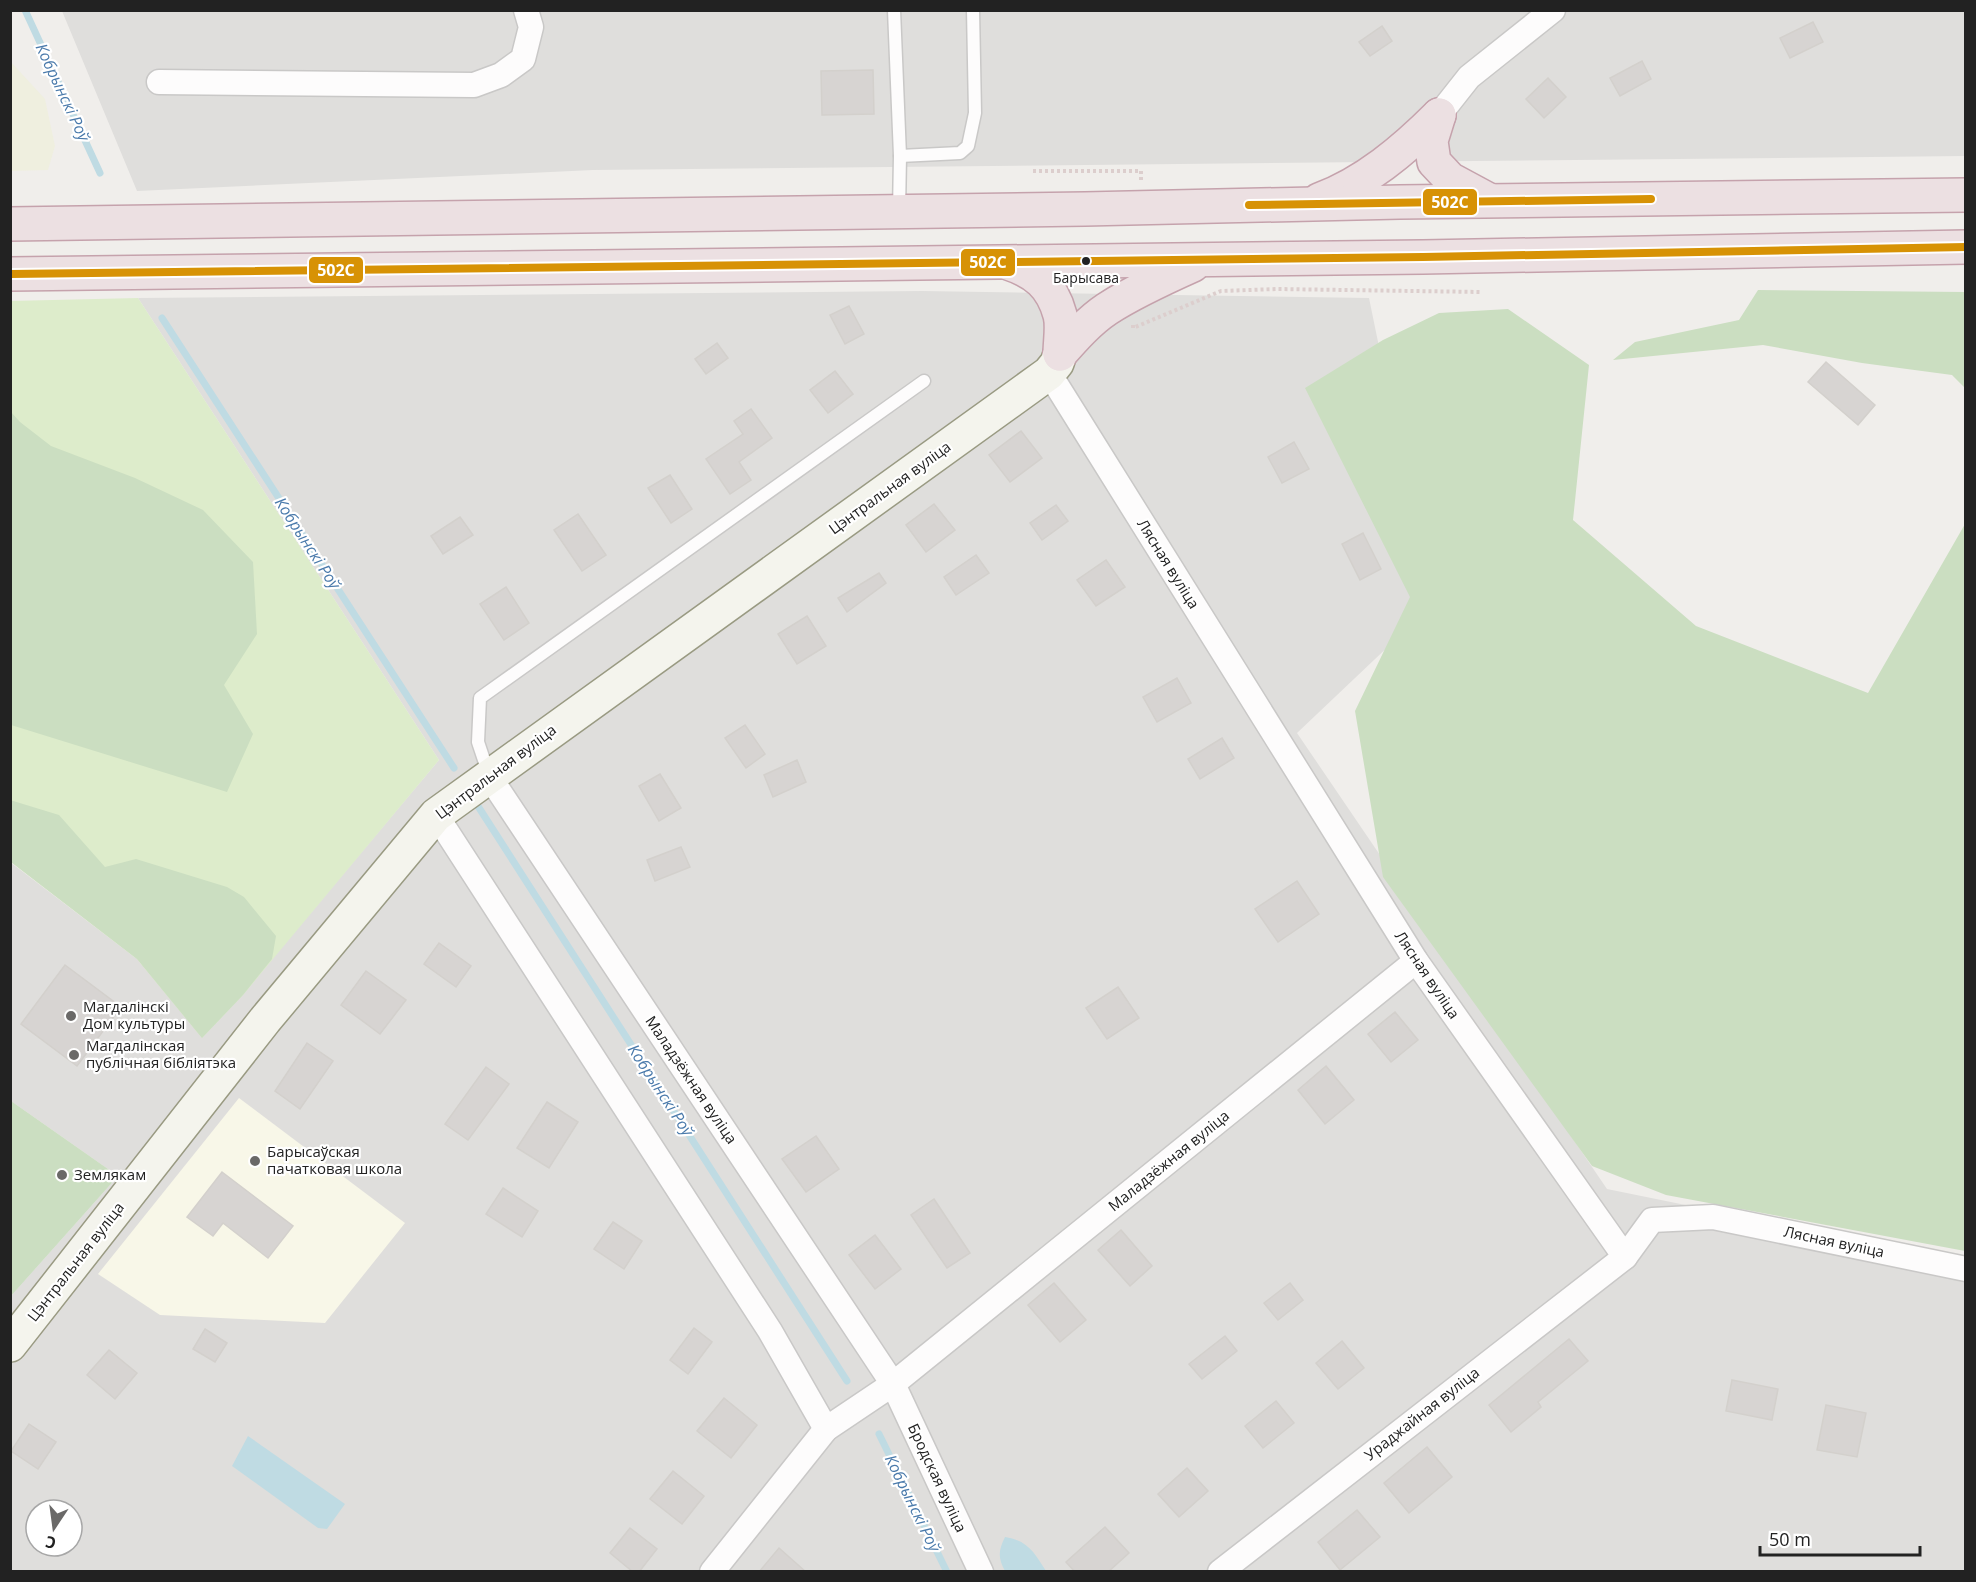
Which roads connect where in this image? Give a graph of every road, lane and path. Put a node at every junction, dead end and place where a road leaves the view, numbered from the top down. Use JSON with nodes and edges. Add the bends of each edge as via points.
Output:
{"nodes":[{"id":1,"x":526,"y":10,"type":"edge"},
{"id":2,"x":894,"y":10,"type":"edge"},
{"id":3,"x":973,"y":10,"type":"edge"},
{"id":4,"x":1553,"y":10,"type":"edge"},
{"id":5,"x":159,"y":82,"type":"dead end"},
{"id":6,"x":1439,"y":116,"type":"junction"},
{"id":7,"x":900,"y":156,"type":"junction"},
{"id":8,"x":1965,"y":195,"type":"edge"},
{"id":9,"x":1491,"y":201,"type":"junction"},
{"id":10,"x":1309,"y":204,"type":"junction"},
{"id":11,"x":899,"y":211,"type":"junction"},
{"id":12,"x":10,"y":224,"type":"edge"},
{"id":13,"x":1965,"y":247,"type":"edge"},
{"id":14,"x":1206,"y":260,"type":"junction"},
{"id":15,"x":1006,"y":263,"type":"junction"},
{"id":16,"x":10,"y":274,"type":"edge"},
{"id":17,"x":1055,"y":364,"type":"junction"},
{"id":18,"x":924,"y":381,"type":"dead end"},
{"id":19,"x":489,"y":776,"type":"junction"},
{"id":20,"x":436,"y":815,"type":"junction"},
{"id":21,"x":1416,"y":961,"type":"junction"},
{"id":22,"x":1625,"y":1257,"type":"junction"},
{"id":23,"x":1965,"y":1269,"type":"edge"},
{"id":24,"x":10,"y":1345,"type":"edge"},
{"id":25,"x":893,"y":1384,"type":"junction"},
{"id":26,"x":826,"y":1428,"type":"junction"},
{"id":27,"x":712,"y":1572,"type":"edge"},
{"id":28,"x":981,"y":1572,"type":"edge"},
{"id":29,"x":1220,"y":1572,"type":"edge"}],
"edges":[{"from":1,"to":5,"type":"street","via":[[531,27],[523,59],[501,75],[474,85]]},
{"from":2,"to":7,"type":"lane"},
{"from":3,"to":7,"type":"lane","via":[[975,113],[968,146],[960,153]]},
{"from":4,"to":6,"type":"street","via":[[1469,77]]},
{"from":6,"to":9,"type":"highway","via":[[1431,141],[1434,162],[1450,179]]},
{"from":6,"to":10,"type":"highway","via":[[1381,166],[1333,195]]},
{"from":7,"to":11,"type":"lane"},
{"from":8,"to":9,"type":"highway"},
{"from":9,"to":10,"type":"highway"},
{"from":10,"to":11,"type":"highway"},
{"from":11,"to":12,"type":"highway"},
{"from":13,"to":14,"type":"highway"},
{"from":14,"to":15,"type":"highway"},
{"from":14,"to":17,"type":"highway","via":[[1106,310],[1085,327]]},
{"from":15,"to":16,"type":"highway"},
{"from":15,"to":17,"type":"highway","via":[[1028,270],[1050,290],[1060,317]]},
{"from":17,"to":19,"type":"street","name":"Цэнтральная вуліца"},
{"from":17,"to":21,"type":"street","name":"Лясная вуліца"},
{"from":18,"to":19,"type":"lane","via":[[480,698],[478,742]]},
{"from":19,"to":20,"type":"street","name":"Цэнтральная вуліца"},
{"from":19,"to":25,"type":"street","name":"Маладзёжная вуліца"},
{"from":20,"to":24,"type":"street","name":"Цэнтральная вуліца","via":[[265,1020]]},
{"from":20,"to":26,"type":"street","via":[[770,1331]]},
{"from":21,"to":22,"type":"street","name":"Лясная вуліца"},
{"from":21,"to":25,"type":"street","name":"Маладзёжная вуліца"},
{"from":22,"to":23,"type":"street","name":"Лясная вуліца","via":[[1652,1220],[1713,1217]]},
{"from":22,"to":29,"type":"street","name":"Ураджайная вуліца"},
{"from":25,"to":26,"type":"street","name":"Маладзёжная вуліца"},
{"from":25,"to":28,"type":"street","name":"Бродская вуліца"},
{"from":26,"to":27,"type":"street","name":"Маладзёжная вуліца"}]}
